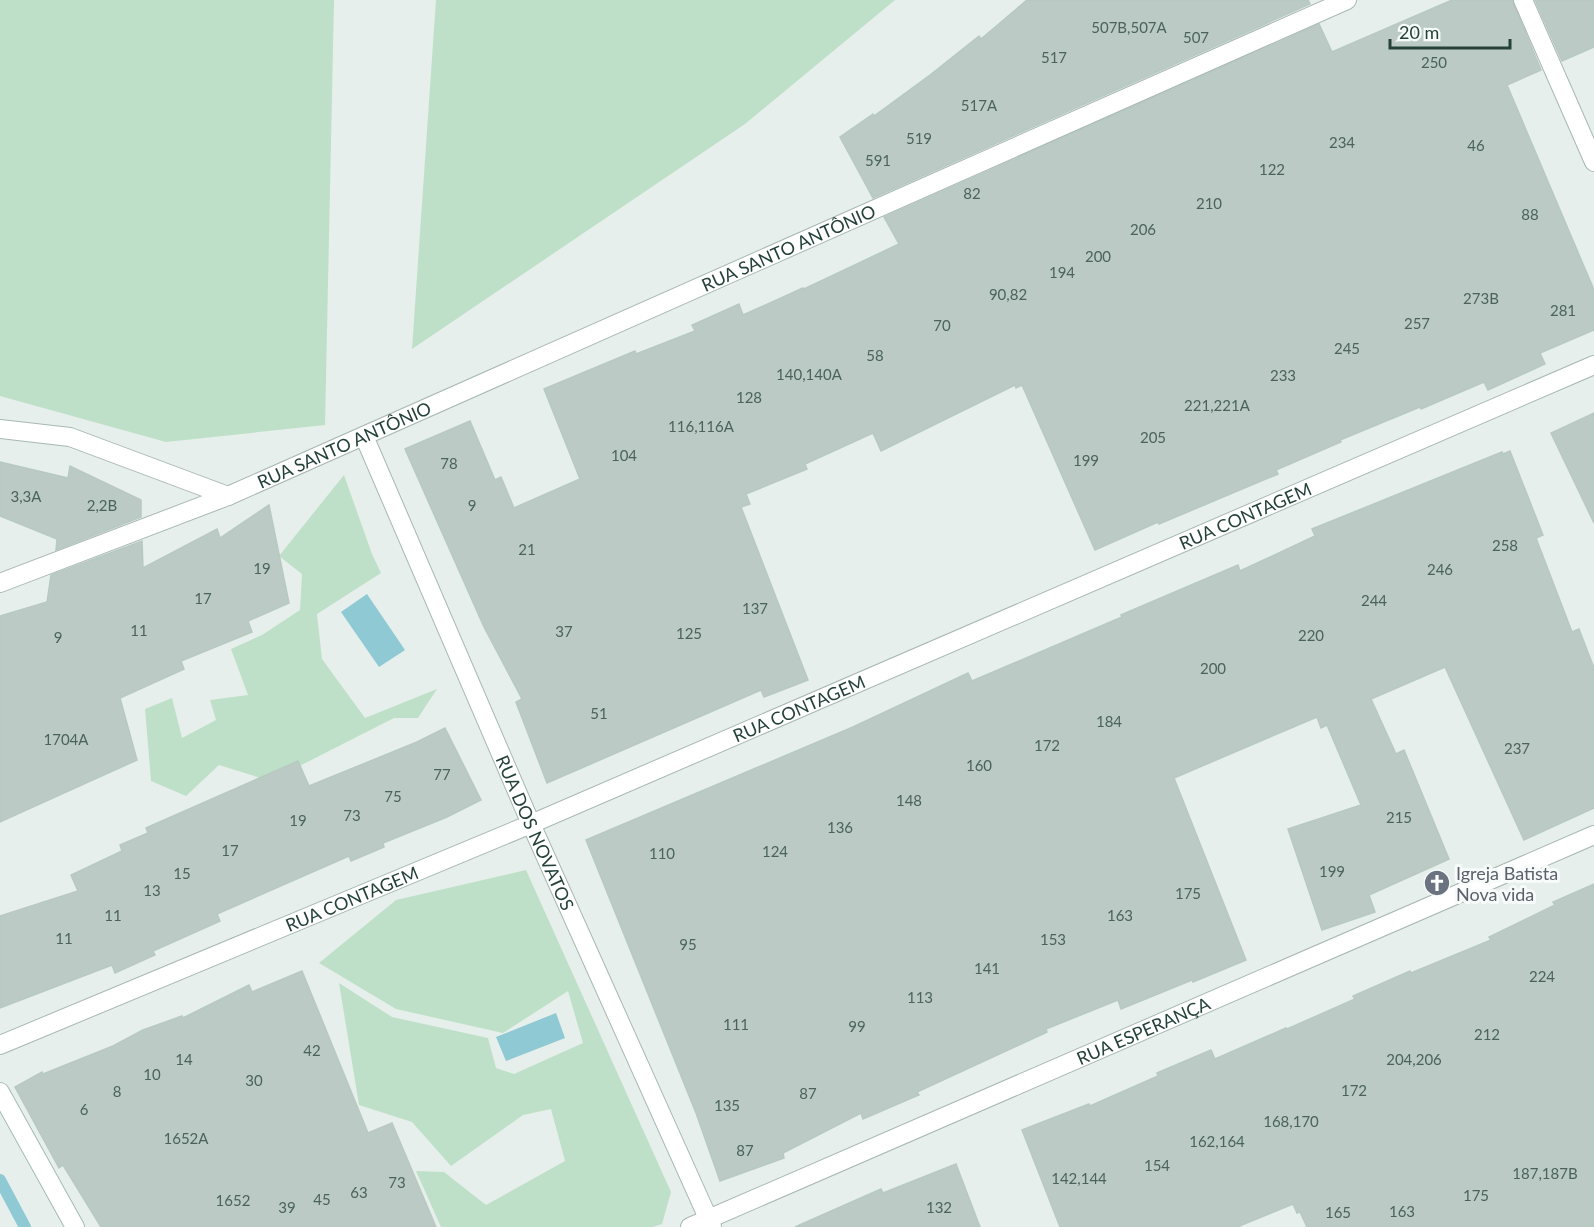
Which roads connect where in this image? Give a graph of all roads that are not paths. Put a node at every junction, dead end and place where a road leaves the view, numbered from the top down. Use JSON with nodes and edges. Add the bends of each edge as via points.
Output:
{"nodes":[{"id":1,"x":1347,"y":0,"type":"edge"},
{"id":2,"x":1523,"y":0,"type":"edge"},
{"id":3,"x":1594,"y":162,"type":"edge"},
{"id":4,"x":1594,"y":365,"type":"edge"},
{"id":5,"x":0,"y":429,"type":"edge"},
{"id":6,"x":364,"y":436,"type":"junction"},
{"id":7,"x":228,"y":496,"type":"junction"},
{"id":8,"x":0,"y":583,"type":"edge"},
{"id":9,"x":531,"y":824,"type":"junction"},
{"id":10,"x":1594,"y":835,"type":"edge"},
{"id":11,"x":0,"y":1045,"type":"edge"},
{"id":12,"x":0,"y":1092,"type":"edge"},
{"id":13,"x":711,"y":1223,"type":"edge"},
{"id":14,"x":75,"y":1227,"type":"edge"},
{"id":15,"x":690,"y":1227,"type":"edge"}],
"edges":[{"from":1,"to":6,"type":"street","name":"RUA SANTO ANTÔNIO"},
{"from":2,"to":3,"type":"street"},
{"from":4,"to":9,"type":"street","name":"RUA CONTAGEM"},
{"from":5,"to":7,"type":"street","via":[[70,437]]},
{"from":6,"to":7,"type":"street","name":"RUA SANTO ANTÔNIO"},
{"from":6,"to":9,"type":"street","name":"RUA DOS NOVATOS"},
{"from":7,"to":8,"type":"street","name":"RUA SANTO ANTÔNIO"},
{"from":9,"to":11,"type":"street","name":"RUA CONTAGEM"},
{"from":9,"to":13,"type":"street","name":"RUA DOS NOVATOS"},
{"from":10,"to":13,"type":"street","name":"RUA ESPERANÇA"},
{"from":12,"to":14,"type":"street"},
{"from":13,"to":15,"type":"street","name":"RUA ESPERANÇA"}]}
